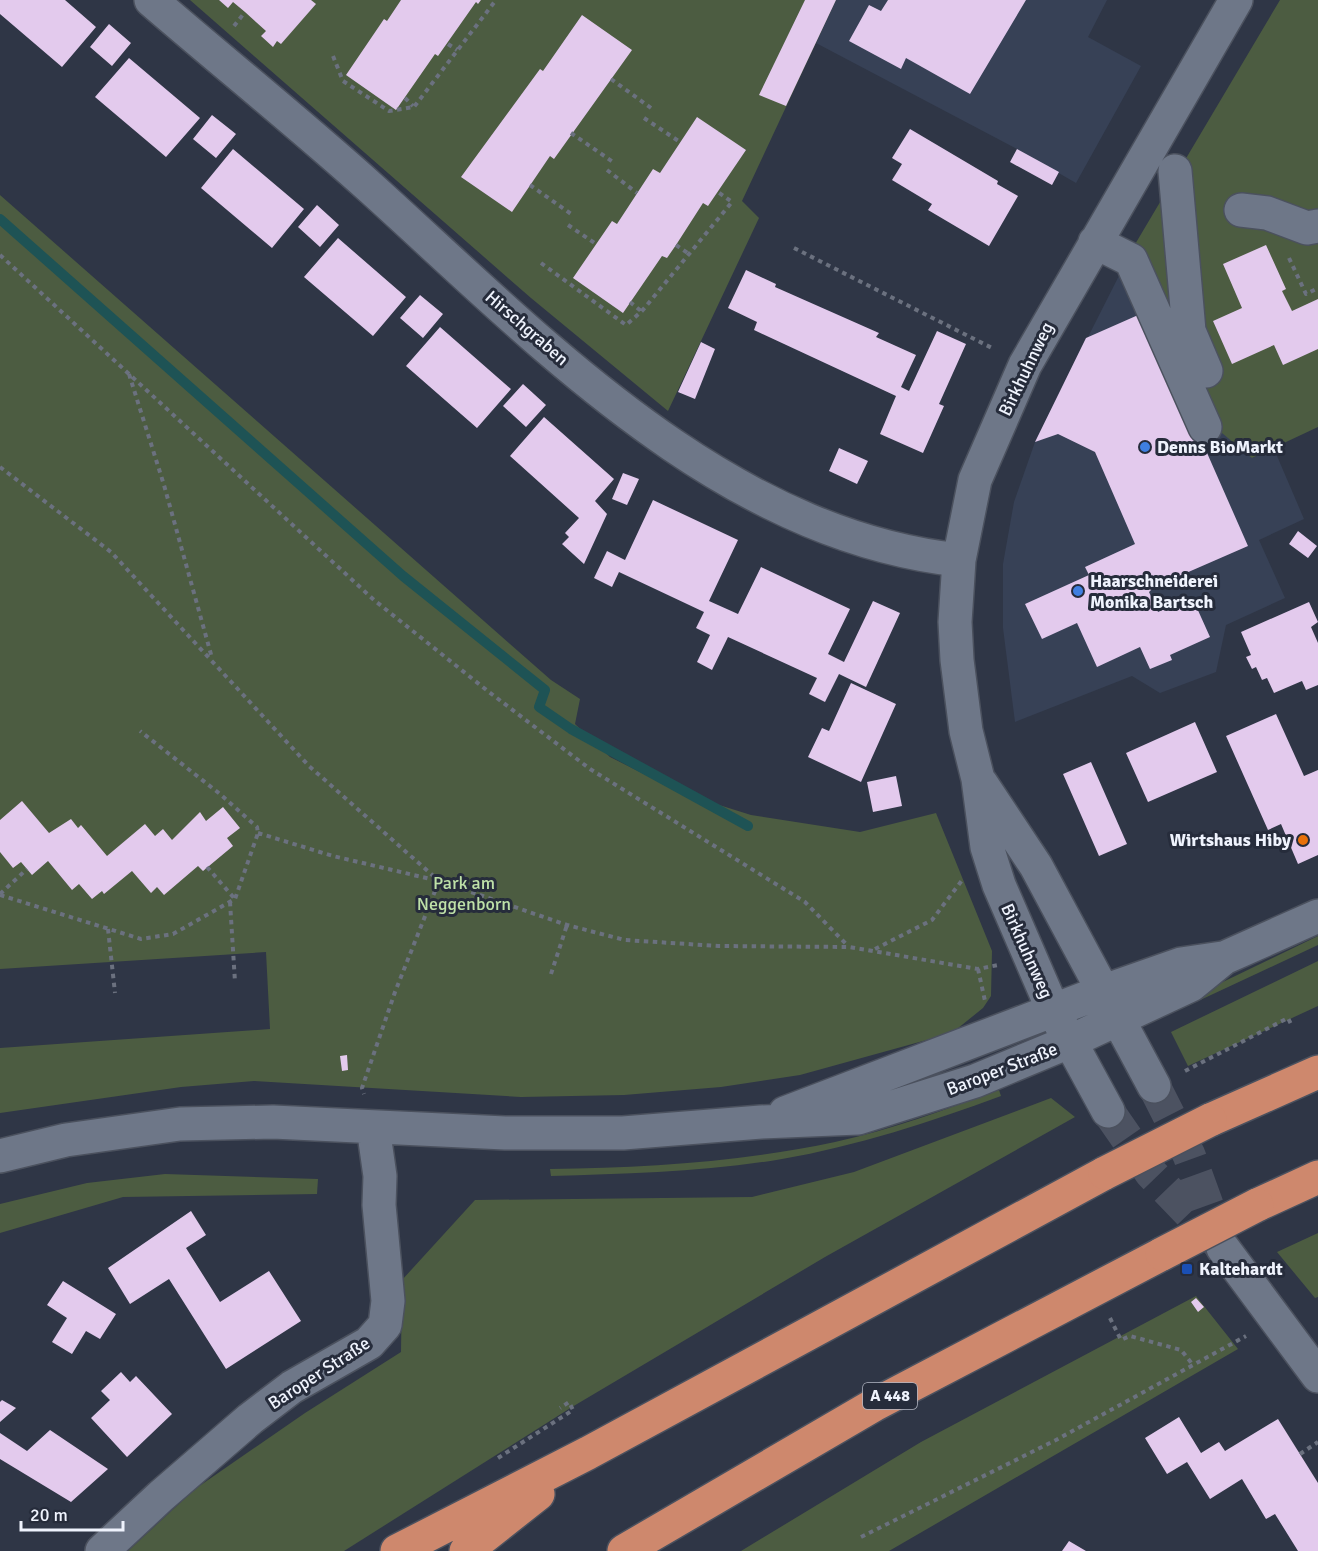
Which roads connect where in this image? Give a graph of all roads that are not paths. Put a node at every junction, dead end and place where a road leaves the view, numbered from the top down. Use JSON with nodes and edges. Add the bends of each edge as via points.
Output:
{"nodes":[{"id":1,"x":151,"y":0,"type":"edge"},
{"id":2,"x":1236,"y":0,"type":"edge"},
{"id":3,"x":1175,"y":171,"type":"dead end"},
{"id":4,"x":1241,"y":210,"type":"dead end"},
{"id":5,"x":1318,"y":226,"type":"edge"},
{"id":6,"x":1095,"y":242,"type":"junction"},
{"id":7,"x":1206,"y":371,"type":"dead end"},
{"id":8,"x":1205,"y":427,"type":"dead end"},
{"id":9,"x":959,"y":560,"type":"junction"},
{"id":10,"x":978,"y":779,"type":"junction"},
{"id":11,"x":1318,"y":916,"type":"edge"},
{"id":12,"x":1224,"y":958,"type":"junction"},
{"id":13,"x":1104,"y":991,"type":"junction"},
{"id":14,"x":1053,"y":1010,"type":"junction"},
{"id":15,"x":1118,"y":1020,"type":"junction"},
{"id":16,"x":1071,"y":1041,"type":"junction"},
{"id":17,"x":1318,"y":1072,"type":"edge"},
{"id":18,"x":1154,"y":1086,"type":"tunnel mouth"},
{"id":19,"x":1108,"y":1111,"type":"tunnel mouth"},
{"id":20,"x":761,"y":1122,"type":"junction"},
{"id":21,"x":373,"y":1127,"type":"junction"},
{"id":22,"x":0,"y":1156,"type":"edge"},
{"id":23,"x":1318,"y":1177,"type":"edge"},
{"id":24,"x":1223,"y":1248,"type":"tunnel mouth"},
{"id":25,"x":1318,"y":1376,"type":"edge"},
{"id":26,"x":588,"y":1453,"type":"junction"},
{"id":27,"x":102,"y":1551,"type":"edge"},
{"id":28,"x":397,"y":1551,"type":"edge"},
{"id":29,"x":466,"y":1551,"type":"edge"},
{"id":30,"x":624,"y":1551,"type":"edge"}],
"edges":[{"from":1,"to":9,"type":"street","name":"Hirschgraben","via":[[639,423],[775,506],[839,533],[931,557]]},
{"from":2,"to":6,"type":"street","name":"Birkhuhnweg"},
{"from":3,"to":7,"type":"street","via":[[1189,331]]},
{"from":4,"to":5,"type":"street","via":[[1267,213],[1307,228]]},
{"from":6,"to":8,"type":"street","via":[[1131,260]]},
{"from":6,"to":9,"type":"street","name":"Birkhuhnweg","via":[[1025,365],[975,480]]},
{"from":9,"to":10,"type":"street","name":"Birkhuhnweg","via":[[957,660],[966,731]]},
{"from":10,"to":13,"type":"street","name":"Birkhuhnweg","via":[[1036,866]]},
{"from":10,"to":14,"type":"street","name":"Birkhuhnweg","via":[[987,847],[999,885]]},
{"from":11,"to":12,"type":"street","name":"Baroper Straße"},
{"from":12,"to":13,"type":"street","name":"Baroper Straße","via":[[1181,964]]},
{"from":12,"to":15,"type":"street","name":"Baroper Straße","via":[[1191,985]]},
{"from":13,"to":14,"type":"street","name":"Baroper Straße"},
{"from":13,"to":15,"type":"street","name":"Birkhuhnweg"},
{"from":14,"to":16,"type":"street","name":"Birkhuhnweg"},
{"from":14,"to":20,"type":"street","name":"Baroper Straße"},
{"from":15,"to":16,"type":"street","name":"Baroper Straße"},
{"from":15,"to":18,"type":"street","name":"Birkhuhnweg"},
{"from":16,"to":19,"type":"street","name":"Birkhuhnweg"},
{"from":16,"to":20,"type":"street","name":"Baroper Straße","via":[[975,1081],[858,1118]]},
{"from":17,"to":26,"type":"highway","bridge":true,"via":[[1105,1173]]},
{"from":20,"to":21,"type":"street","name":"Baroper Straße","via":[[611,1133]]},
{"from":21,"to":22,"type":"street","name":"Baroper Straße","via":[[273,1122],[180,1124],[66,1140]]},
{"from":21,"to":27,"type":"street","name":"Baroper Straße","via":[[388,1301],[385,1324],[369,1343],[292,1387],[250,1419]]},
{"from":23,"to":30,"type":"highway","number":"A 448","bridge":true,"via":[[874,1404]]},
{"from":24,"to":25,"type":"street"},
{"from":26,"to":28,"type":"highway"},
{"from":26,"to":29,"type":"highway"}]}
